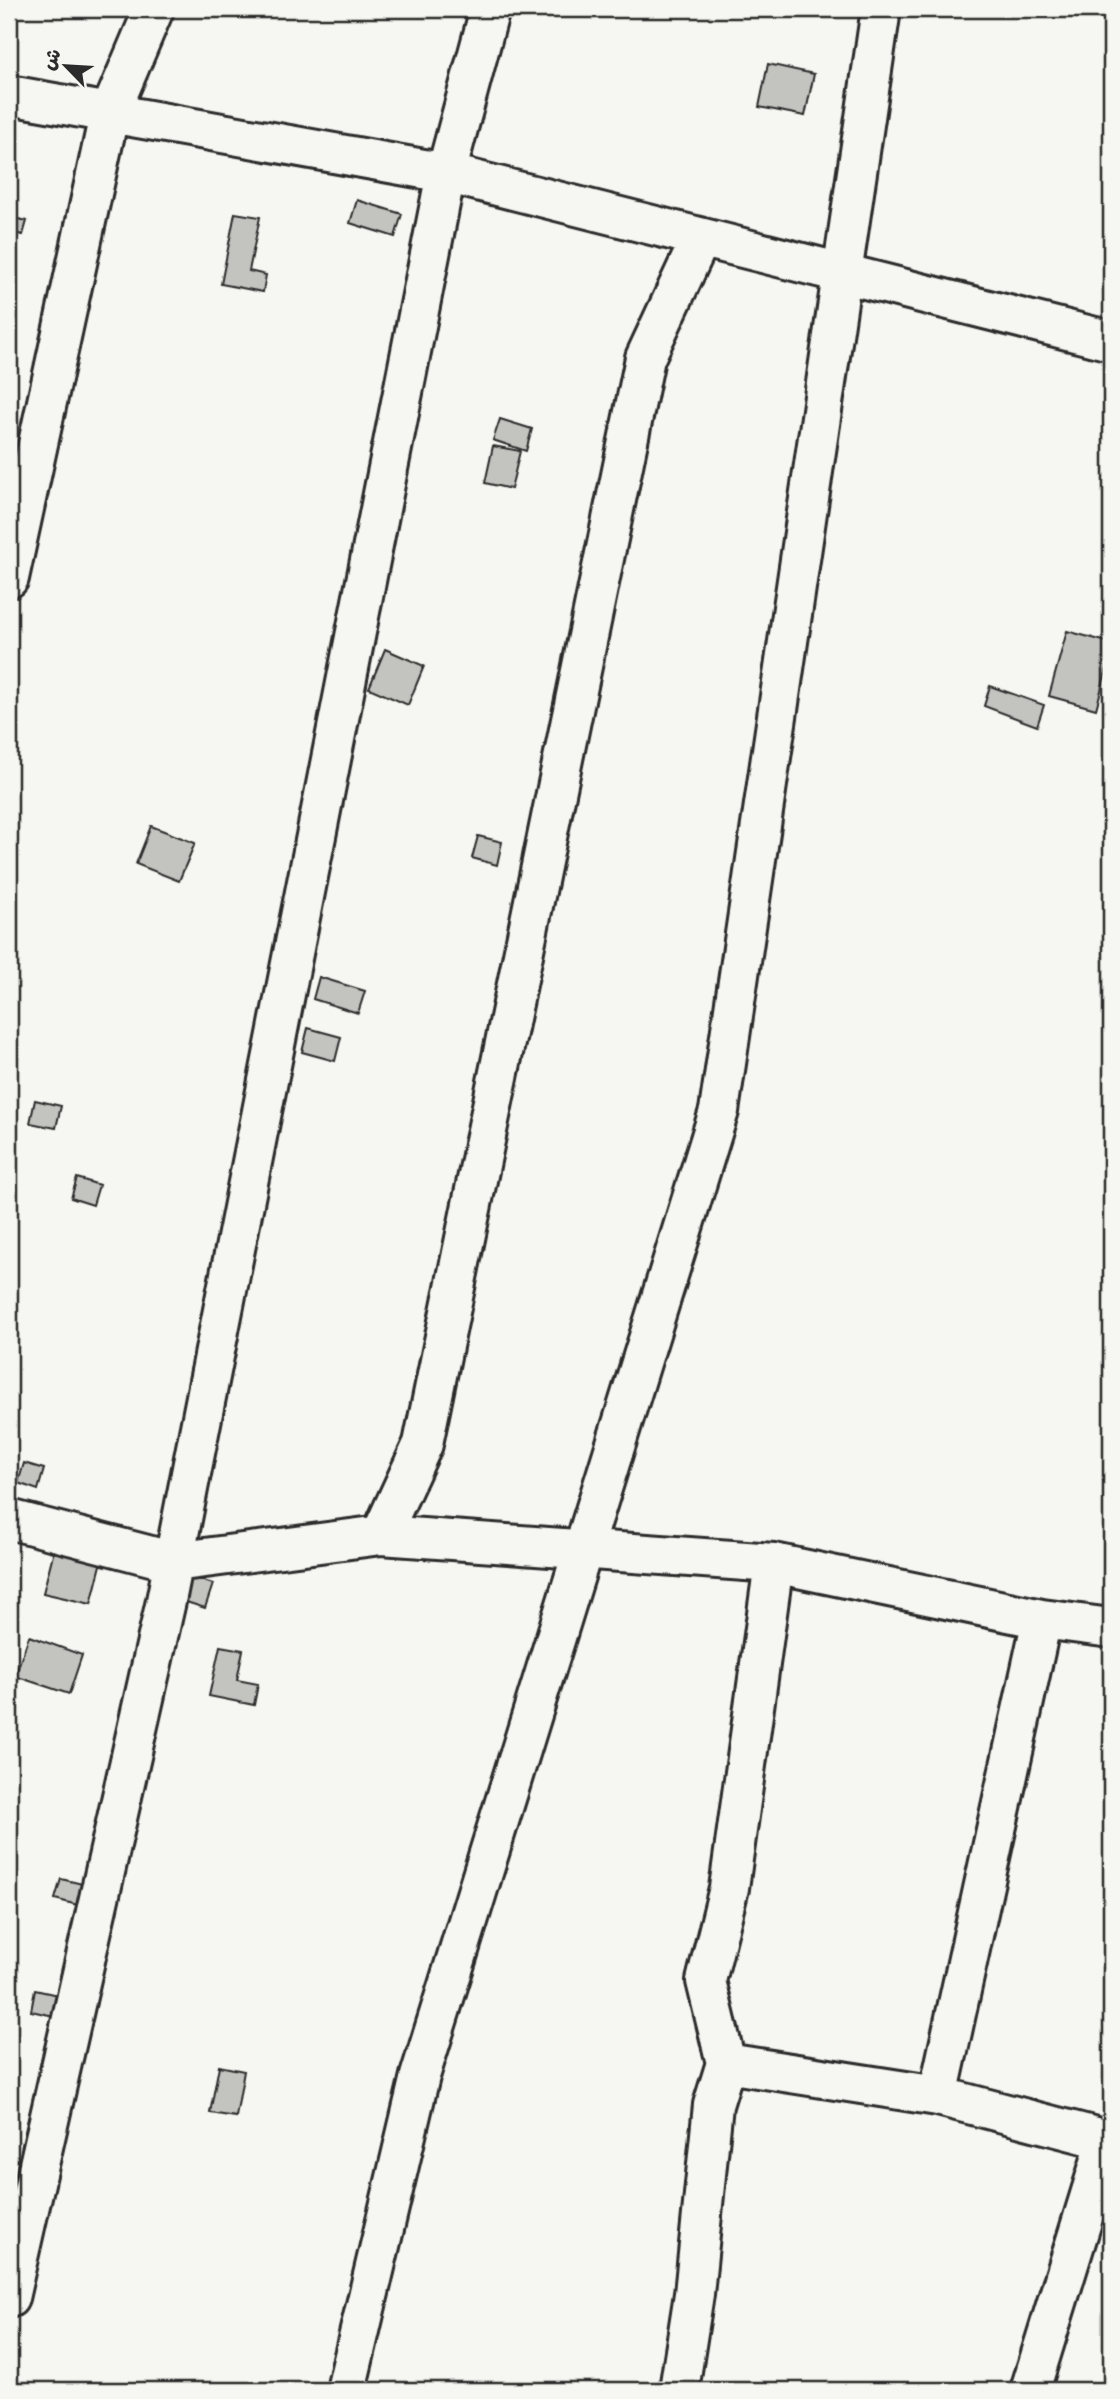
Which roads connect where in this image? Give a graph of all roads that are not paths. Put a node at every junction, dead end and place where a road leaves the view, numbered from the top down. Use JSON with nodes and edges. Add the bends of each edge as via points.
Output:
{"nodes":[{"id":1,"x":153,"y":9,"type":"edge"},
{"id":2,"x":490,"y":9,"type":"edge"},
{"id":3,"x":881,"y":9,"type":"edge"},
{"id":4,"x":9,"y":95,"type":"edge"},
{"id":5,"x":109,"y":115,"type":"junction"},
{"id":6,"x":446,"y":173,"type":"junction"},
{"id":7,"x":701,"y":238,"type":"junction"},
{"id":8,"x":843,"y":274,"type":"junction"},
{"id":9,"x":1111,"y":341,"type":"edge"},
{"id":10,"x":9,"y":578,"type":"edge"},
{"id":11,"x":9,"y":1519,"type":"edge"},
{"id":12,"x":381,"y":1535,"type":"junction"},
{"id":13,"x":583,"y":1549,"type":"junction"},
{"id":14,"x":174,"y":1562,"type":"junction"},
{"id":15,"x":774,"y":1563,"type":"junction"},
{"id":16,"x":1042,"y":1619,"type":"junction"},
{"id":17,"x":1111,"y":1628,"type":"edge"},
{"id":18,"x":726,"y":2063,"type":"junction"},
{"id":19,"x":938,"y":2096,"type":"junction"},
{"id":20,"x":1109,"y":2140,"type":"edge"},
{"id":21,"x":9,"y":2298,"type":"edge"},
{"id":22,"x":346,"y":2390,"type":"edge"},
{"id":23,"x":679,"y":2390,"type":"edge"},
{"id":24,"x":1030,"y":2390,"type":"edge"}],
"edges":[{"from":1,"to":5,"type":"street"},
{"from":2,"to":6,"type":"street"},
{"from":3,"to":8,"type":"street"},
{"from":4,"to":5,"type":"street"},
{"from":5,"to":6,"type":"street"},
{"from":5,"to":10,"type":"street"},
{"from":6,"to":7,"type":"street"},
{"from":6,"to":14,"type":"street"},
{"from":7,"to":8,"type":"street"},
{"from":7,"to":12,"type":"street","via":[[645,358],[423,1444]]},
{"from":8,"to":9,"type":"street"},
{"from":8,"to":13,"type":"street","via":[[719,1111]]},
{"from":11,"to":14,"type":"street"},
{"from":12,"to":13,"type":"street"},
{"from":12,"to":14,"type":"street"},
{"from":13,"to":15,"type":"street"},
{"from":13,"to":22,"type":"street","via":[[419,2076]]},
{"from":14,"to":21,"type":"street"},
{"from":15,"to":16,"type":"street"},
{"from":15,"to":18,"type":"street","via":[[729,1888],[706,1981]]},
{"from":16,"to":17,"type":"street"},
{"from":16,"to":19,"type":"street"},
{"from":18,"to":19,"type":"street"},
{"from":18,"to":23,"type":"street","via":[[713,2105],[694,2294]]},
{"from":19,"to":20,"type":"street"},
{"from":20,"to":24,"type":"street"}]}
